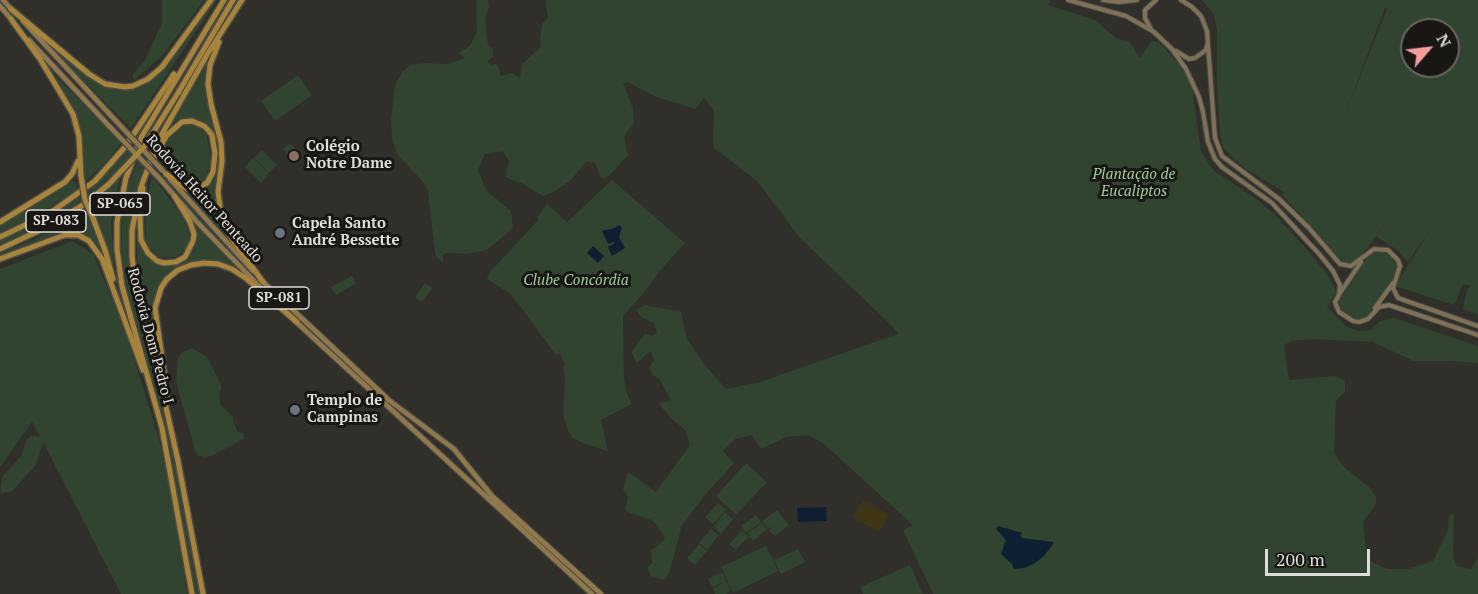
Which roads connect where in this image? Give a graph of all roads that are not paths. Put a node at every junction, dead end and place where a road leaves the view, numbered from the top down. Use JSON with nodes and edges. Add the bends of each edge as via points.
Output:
{"nodes":[{"id":1,"x":3,"y":0,"type":"edge"},
{"id":2,"x":211,"y":0,"type":"edge"},
{"id":3,"x":224,"y":0,"type":"edge"},
{"id":4,"x":232,"y":0,"type":"edge"},
{"id":5,"x":243,"y":0,"type":"edge"},
{"id":6,"x":1068,"y":0,"type":"edge"},
{"id":7,"x":1102,"y":0,"type":"edge"},
{"id":8,"x":1137,"y":0,"type":"edge"},
{"id":9,"x":1156,"y":0,"type":"edge"},
{"id":10,"x":1181,"y":0,"type":"edge"},
{"id":11,"x":0,"y":6,"type":"edge"},
{"id":12,"x":11,"y":9,"type":"junction"},
{"id":13,"x":11,"y":20,"type":"junction"},
{"id":14,"x":1154,"y":32,"type":"junction"},
{"id":15,"x":1209,"y":39,"type":"junction"},
{"id":16,"x":1172,"y":49,"type":"junction"},
{"id":17,"x":80,"y":154,"type":"junction"},
{"id":18,"x":164,"y":172,"type":"junction"},
{"id":19,"x":146,"y":173,"type":"junction"},
{"id":20,"x":175,"y":197,"type":"junction"},
{"id":21,"x":0,"y":222,"type":"edge"},
{"id":22,"x":0,"y":237,"type":"edge"},
{"id":23,"x":0,"y":249,"type":"edge"},
{"id":24,"x":1365,"y":257,"type":"junction"},
{"id":25,"x":0,"y":259,"type":"edge"},
{"id":26,"x":263,"y":282,"type":"junction"},
{"id":27,"x":1394,"y":282,"type":"junction"},
{"id":28,"x":1339,"y":295,"type":"junction"},
{"id":29,"x":119,"y":305,"type":"junction"},
{"id":30,"x":1375,"y":309,"type":"junction"},
{"id":31,"x":297,"y":322,"type":"junction"},
{"id":32,"x":1478,"y":326,"type":"edge"},
{"id":33,"x":1478,"y":335,"type":"edge"},
{"id":34,"x":162,"y":428,"type":"junction"},
{"id":35,"x":432,"y":432,"type":"junction"},
{"id":36,"x":424,"y":441,"type":"junction"},
{"id":37,"x":454,"y":449,"type":"junction"},
{"id":38,"x":443,"y":458,"type":"junction"},
{"id":39,"x":178,"y":461,"type":"junction"},
{"id":40,"x":192,"y":594,"type":"edge"},
{"id":41,"x":203,"y":594,"type":"edge"},
{"id":42,"x":592,"y":594,"type":"edge"},
{"id":43,"x":601,"y":594,"type":"edge"}],
"edges":[{"from":1,"to":12,"type":"main road","name":"Rodovia Heitor Penteado"},
{"from":2,"to":12,"type":"highway","via":[[162,67],[148,79],[125,87],[105,84],[89,74]]},
{"from":3,"to":22,"type":"highway","number":"SP-083","via":[[125,147],[95,181],[50,213]]},
{"from":3,"to":34,"type":"highway","name":"Rodovia Dom Pedro I","number":"SP-065","via":[[142,136],[118,209],[117,249],[122,286]]},
{"from":4,"to":23,"type":"highway","number":"SP-083","bridge":true,"via":[[144,147],[108,185],[61,219]]},
{"from":5,"to":19,"type":"highway","name":"Rodovia Dom Pedro I","number":"SP-065","via":[[168,121]]},
{"from":5,"to":26,"type":"highway","via":[[218,44],[208,84],[221,142],[218,192],[222,214],[230,236]]},
{"from":6,"to":14,"type":"main road","via":[[1119,14]]},
{"from":7,"to":8,"type":"main road"},
{"from":9,"to":14,"type":"main road","via":[[1145,10],[1146,21]]},
{"from":10,"to":15,"type":"main road","via":[[1201,16]]},
{"from":11,"to":13,"type":"main road","name":"Rodovia Heitor Penteado"},
{"from":12,"to":18,"type":"main road","name":"Rodovia Heitor Penteado","bridge":true},
{"from":13,"to":17,"type":"highway","via":[[69,106]]},
{"from":13,"to":20,"type":"main road","name":"Rodovia Heitor Penteado","number":"SP-081","bridge":true},
{"from":14,"to":16,"type":"main road"},
{"from":15,"to":16,"type":"main road","via":[[1206,50],[1196,58],[1184,57]]},
{"from":15,"to":24,"type":"main road","via":[[1215,138],[1222,156],[1279,199],[1340,264],[1351,266]]},
{"from":16,"to":28,"type":"main road","via":[[1199,97],[1215,159],[1292,222],[1333,271],[1340,285]]},
{"from":17,"to":21,"type":"highway","via":[[65,182]]},
{"from":17,"to":29,"type":"highway","bridge":true,"via":[[85,200],[108,258]]},
{"from":18,"to":19,"type":"highway","via":[[187,189],[207,183],[215,153],[212,135],[204,126],[187,121],[172,129]]},
{"from":18,"to":26,"type":"main road","name":"Rodovia Heitor Penteado","number":"SP-081"},
{"from":19,"to":20,"type":"highway","via":[[141,240],[148,253],[164,263],[185,257],[193,241],[190,222]]},
{"from":19,"to":39,"type":"highway","name":"Rodovia Dom Pedro I","number":"SP-065","via":[[132,230],[135,288]]},
{"from":20,"to":31,"type":"main road","name":"Rodovia Heitor Penteado","number":"SP-081"},
{"from":24,"to":27,"type":"main road","via":[[1378,249],[1394,254],[1400,266]]},
{"from":24,"to":28,"type":"main road"},
{"from":25,"to":29,"type":"highway","via":[[58,237],[84,237],[99,252]]},
{"from":26,"to":35,"type":"main road","name":"Rodovia Heitor Penteado","number":"SP-081","via":[[390,401]]},
{"from":27,"to":30,"type":"main road"},
{"from":27,"to":32,"type":"main road","via":[[1395,293],[1403,300]]},
{"from":28,"to":30,"type":"main road","via":[[1337,309],[1353,321],[1364,322]]},
{"from":29,"to":34,"type":"highway"},
{"from":30,"to":33,"type":"main road","via":[[1389,305]]},
{"from":31,"to":36,"type":"main road","name":"Rodovia Heitor Penteado","number":"SP-081"},
{"from":31,"to":39,"type":"highway","via":[[247,279],[218,264],[191,265],[167,279],[155,315]]},
{"from":34,"to":40,"type":"highway","name":"Rodovia Dom Pedro I","number":"SP-065"},
{"from":35,"to":36,"type":"main road","via":[[426,433]]},
{"from":35,"to":37,"type":"main road","name":"Rodovia Heitor Penteado","number":"SP-081"},
{"from":36,"to":38,"type":"main road","name":"Rodovia Heitor Penteado","number":"SP-081"},
{"from":37,"to":38,"type":"main road","via":[[451,456]]},
{"from":37,"to":43,"type":"main road","number":"SP-081","via":[[492,496]]},
{"from":38,"to":42,"type":"main road","number":"SP-081"},
{"from":39,"to":41,"type":"highway","name":"Rodovia Dom Pedro I","number":"SP-065"}]}
